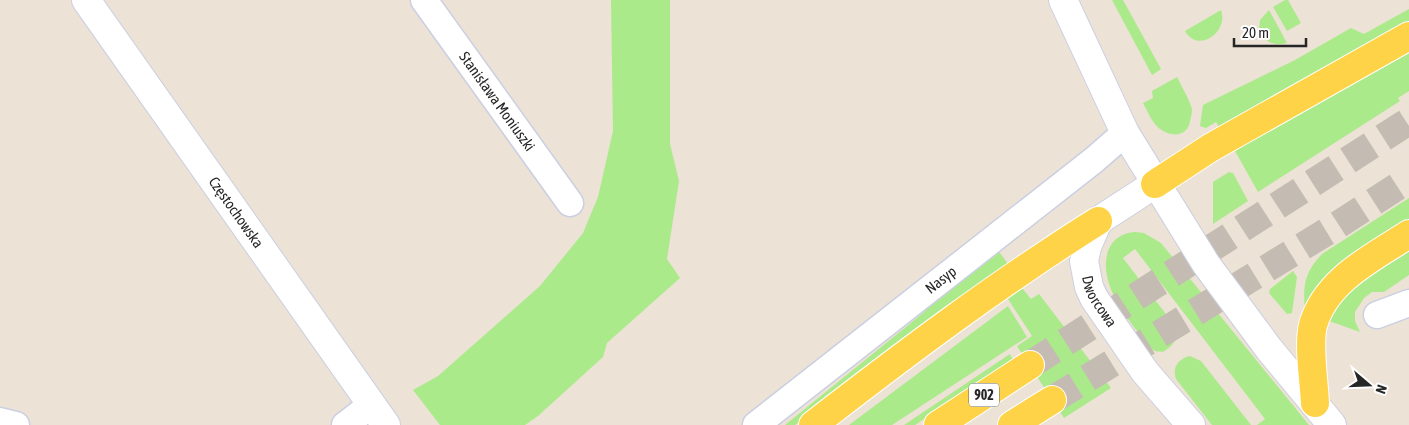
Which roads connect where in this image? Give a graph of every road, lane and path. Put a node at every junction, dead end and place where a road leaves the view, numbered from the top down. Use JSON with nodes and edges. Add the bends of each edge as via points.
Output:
{"nodes":[{"id":1,"x":86,"y":0,"type":"edge"},
{"id":2,"x":424,"y":0,"type":"edge"},
{"id":3,"x":1063,"y":0,"type":"edge"},
{"id":4,"x":1409,"y":36,"type":"edge"},
{"id":5,"x":1124,"y":133,"type":"junction"},
{"id":6,"x":1156,"y":184,"type":"junction"},
{"id":7,"x":570,"y":203,"type":"dead end"},
{"id":8,"x":1098,"y":221,"type":"junction"},
{"id":9,"x":1409,"y":234,"type":"edge"},
{"id":10,"x":1409,"y":303,"type":"edge"},
{"id":11,"x":1377,"y":315,"type":"dead end"},
{"id":12,"x":1030,"y":365,"type":"tunnel mouth"},
{"id":13,"x":1151,"y":379,"type":"junction"},
{"id":14,"x":1052,"y":400,"type":"tunnel mouth"},
{"id":15,"x":1315,"y":402,"type":"junction"},
{"id":16,"x":378,"y":415,"type":"edge"},
{"id":17,"x":0,"y":421,"type":"edge"},
{"id":18,"x":16,"y":425,"type":"edge"},
{"id":19,"x":345,"y":425,"type":"edge"},
{"id":20,"x":756,"y":425,"type":"edge"},
{"id":21,"x":813,"y":425,"type":"edge"},
{"id":22,"x":938,"y":425,"type":"edge"},
{"id":23,"x":1012,"y":425,"type":"edge"},
{"id":24,"x":1172,"y":425,"type":"edge"},
{"id":25,"x":1191,"y":425,"type":"edge"},
{"id":26,"x":1332,"y":425,"type":"edge"}],
"edges":[{"from":1,"to":16,"type":"main road","name":"Częstochowska"},
{"from":2,"to":7,"type":"street","name":"Stanisława Moniuszki"},
{"from":3,"to":5,"type":"main road"},
{"from":4,"to":6,"type":"main road","via":[[1210,148]]},
{"from":5,"to":6,"type":"main road"},
{"from":5,"to":20,"type":"street","name":"Nasyp","via":[[1094,160]]},
{"from":6,"to":8,"type":"main road"},
{"from":6,"to":15,"type":"main road","via":[[1206,264],[1269,349]]},
{"from":8,"to":13,"type":"main road","name":"Dworcowa","via":[[1084,261],[1089,288]]},
{"from":8,"to":21,"type":"main road","via":[[1001,283]]},
{"from":9,"to":15,"type":"main road","via":[[1341,280],[1324,299],[1313,326]]},
{"from":10,"to":11,"type":"street"},
{"from":12,"to":22,"type":"main road","number":"902"},
{"from":13,"to":24,"type":"main road"},
{"from":13,"to":25,"type":"main road","name":"Dworcowa"},
{"from":14,"to":23,"type":"main road"},
{"from":15,"to":26,"type":"main road"},
{"from":16,"to":19,"type":"street"},
{"from":17,"to":18,"type":"street"}]}
